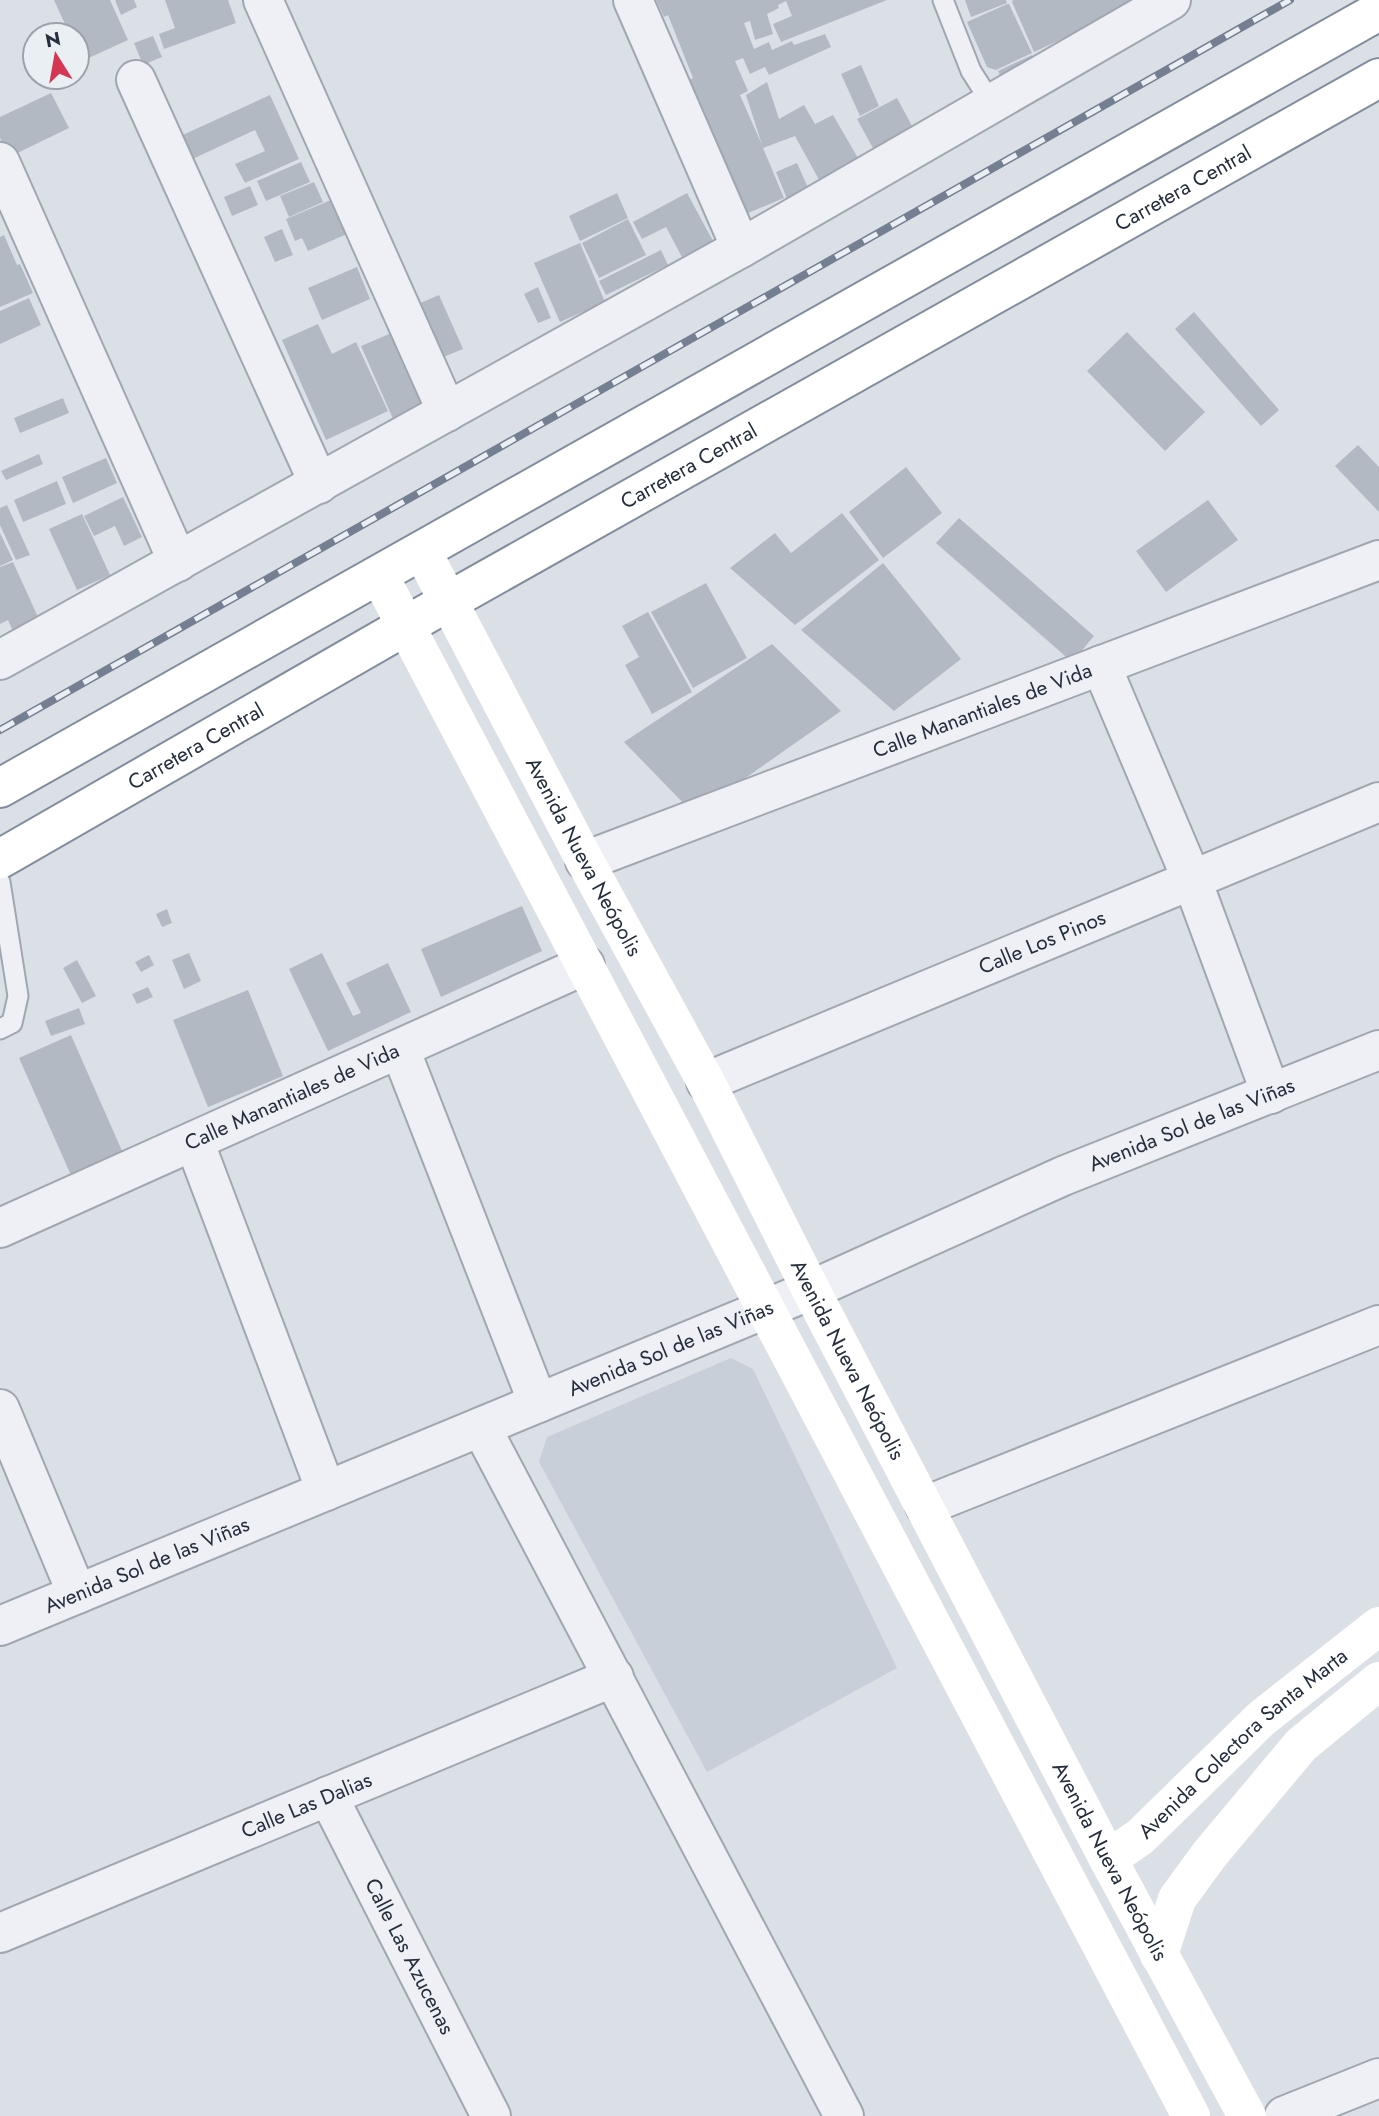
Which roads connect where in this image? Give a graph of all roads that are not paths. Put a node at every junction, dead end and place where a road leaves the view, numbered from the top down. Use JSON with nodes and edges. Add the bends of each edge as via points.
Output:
{"nodes":[{"id":1,"x":263,"y":0,"type":"edge"},
{"id":2,"x":633,"y":0,"type":"edge"},
{"id":3,"x":943,"y":0,"type":"edge"},
{"id":4,"x":1171,"y":0,"type":"edge"},
{"id":5,"x":1379,"y":11,"type":"edge"},
{"id":6,"x":1379,"y":78,"type":"edge"},
{"id":7,"x":136,"y":80,"type":"dead end"},
{"id":8,"x":992,"y":104,"type":"junction"},
{"id":9,"x":0,"y":162,"type":"edge"},
{"id":10,"x":741,"y":248,"type":"junction"},
{"id":11,"x":447,"y":412,"type":"junction"},
{"id":12,"x":319,"y":484,"type":"junction"},
{"id":13,"x":422,"y":551,"type":"junction"},
{"id":14,"x":1379,"y":560,"type":"edge"},
{"id":15,"x":177,"y":562,"type":"junction"},
{"id":16,"x":379,"y":575,"type":"junction"},
{"id":17,"x":449,"y":601,"type":"junction"},
{"id":18,"x":405,"y":626,"type":"junction"},
{"id":19,"x":0,"y":660,"type":"edge"},
{"id":20,"x":1101,"y":665,"type":"junction"},
{"id":21,"x":0,"y":788,"type":"edge"},
{"id":22,"x":1379,"y":802,"type":"edge"},
{"id":23,"x":0,"y":859,"type":"edge"},
{"id":24,"x":585,"y":861,"type":"junction"},
{"id":25,"x":1192,"y":880,"type":"junction"},
{"id":26,"x":0,"y":883,"type":"edge"},
{"id":27,"x":585,"y":965,"type":"junction"},
{"id":28,"x":0,"y":1029,"type":"edge"},
{"id":29,"x":400,"y":1049,"type":"junction"},
{"id":30,"x":1379,"y":1050,"type":"edge"},
{"id":31,"x":706,"y":1083,"type":"junction"},
{"id":32,"x":1271,"y":1094,"type":"junction"},
{"id":33,"x":194,"y":1141,"type":"junction"},
{"id":34,"x":0,"y":1228,"type":"edge"},
{"id":35,"x":811,"y":1290,"type":"junction"},
{"id":36,"x":767,"y":1308,"type":"junction"},
{"id":37,"x":1379,"y":1325,"type":"edge"},
{"id":38,"x":538,"y":1403,"type":"junction"},
{"id":39,"x":0,"y":1409,"type":"edge"},
{"id":40,"x":481,"y":1427,"type":"junction"},
{"id":41,"x":326,"y":1491,"type":"junction"},
{"id":42,"x":925,"y":1506,"type":"junction"},
{"id":43,"x":77,"y":1594,"type":"junction"},
{"id":44,"x":0,"y":1626,"type":"edge"},
{"id":45,"x":1379,"y":1626,"type":"edge"},
{"id":46,"x":614,"y":1676,"type":"junction"},
{"id":47,"x":1379,"y":1681,"type":"edge"},
{"id":48,"x":328,"y":1796,"type":"junction"},
{"id":49,"x":1108,"y":1859,"type":"junction"},
{"id":50,"x":0,"y":1933,"type":"edge"},
{"id":51,"x":1160,"y":1955,"type":"junction"},
{"id":52,"x":1379,"y":2078,"type":"edge"},
{"id":53,"x":491,"y":2116,"type":"edge"},
{"id":54,"x":844,"y":2116,"type":"edge"},
{"id":55,"x":1191,"y":2116,"type":"edge"},
{"id":56,"x":1247,"y":2116,"type":"edge"},
{"id":57,"x":1284,"y":2116,"type":"edge"}],
"edges":[{"from":1,"to":11,"type":"street"},
{"from":2,"to":10,"type":"street"},
{"from":3,"to":8,"type":"lane","via":[[971,71]]},
{"from":4,"to":8,"type":"street"},
{"from":5,"to":13,"type":"main road"},
{"from":6,"to":17,"type":"main road","name":"Carretera Central"},
{"from":7,"to":12,"type":"street"},
{"from":8,"to":10,"type":"street"},
{"from":9,"to":15,"type":"street"},
{"from":10,"to":11,"type":"street"},
{"from":11,"to":12,"type":"street"},
{"from":12,"to":15,"type":"street"},
{"from":13,"to":16,"type":"main road"},
{"from":13,"to":17,"type":"main road","name":"Avenida Nueva Neópolis"},
{"from":14,"to":20,"type":"street","name":"Calle Manantiales de Vida"},
{"from":15,"to":19,"type":"street"},
{"from":16,"to":18,"type":"main road"},
{"from":16,"to":21,"type":"main road"},
{"from":17,"to":18,"type":"main road","name":"Carretera Central"},
{"from":17,"to":24,"type":"main road","name":"Avenida Nueva Neópolis"},
{"from":18,"to":23,"type":"main road","name":"Carretera Central"},
{"from":18,"to":27,"type":"main road"},
{"from":20,"to":24,"type":"street","name":"Calle Manantiales de Vida"},
{"from":20,"to":25,"type":"street"},
{"from":22,"to":25,"type":"street","name":"Calle Los Pinos"},
{"from":24,"to":31,"type":"main road","name":"Avenida Nueva Neópolis"},
{"from":25,"to":31,"type":"street","name":"Calle Los Pinos"},
{"from":25,"to":32,"type":"street"},
{"from":26,"to":28,"type":"lane","via":[[18,996],[12,1023]]},
{"from":27,"to":29,"type":"street","name":"Calle Manantiales de Vida"},
{"from":27,"to":36,"type":"main road"},
{"from":29,"to":33,"type":"street","name":"Calle Manantiales de Vida"},
{"from":29,"to":38,"type":"street"},
{"from":30,"to":32,"type":"street","name":"Avenida Sol de las Viñas"},
{"from":31,"to":35,"type":"main road","name":"Avenida Nueva Neópolis"},
{"from":32,"to":35,"type":"street","name":"Avenida Sol de las Viñas","via":[[1063,1176]]},
{"from":33,"to":34,"type":"street","name":"Calle Manantiales de Vida"},
{"from":33,"to":41,"type":"street"},
{"from":35,"to":36,"type":"street","name":"Avenida Sol de las Viñas"},
{"from":35,"to":42,"type":"main road","name":"Avenida Nueva Neópolis"},
{"from":36,"to":38,"type":"street","name":"Avenida Sol de las Viñas"},
{"from":36,"to":55,"type":"main road"},
{"from":37,"to":42,"type":"street"},
{"from":38,"to":40,"type":"street","name":"Avenida Sol de las Viñas"},
{"from":39,"to":43,"type":"street"},
{"from":40,"to":41,"type":"street","name":"Avenida Sol de las Viñas"},
{"from":40,"to":46,"type":"street"},
{"from":41,"to":43,"type":"street","name":"Avenida Sol de las Viñas"},
{"from":42,"to":49,"type":"main road","name":"Avenida Nueva Neópolis"},
{"from":43,"to":44,"type":"street","name":"Avenida Sol de las Viñas"},
{"from":45,"to":49,"type":"main road","name":"Avenida Colectora Santa Marta","via":[[1262,1718],[1140,1837]]},
{"from":46,"to":48,"type":"street","name":"Calle Las Dalias"},
{"from":46,"to":54,"type":"street"},
{"from":47,"to":51,"type":"main road","name":"Avenida Colectora Santa Marta","via":[[1301,1745],[1209,1855],[1177,1899]]},
{"from":48,"to":50,"type":"street","name":"Calle Las Dalias"},
{"from":48,"to":53,"type":"street","name":"Calle Las Azucenas"},
{"from":49,"to":51,"type":"main road","name":"Avenida Nueva Neópolis"},
{"from":51,"to":56,"type":"main road","name":"Avenida Nueva Neópolis"},
{"from":52,"to":57,"type":"street"}]}
